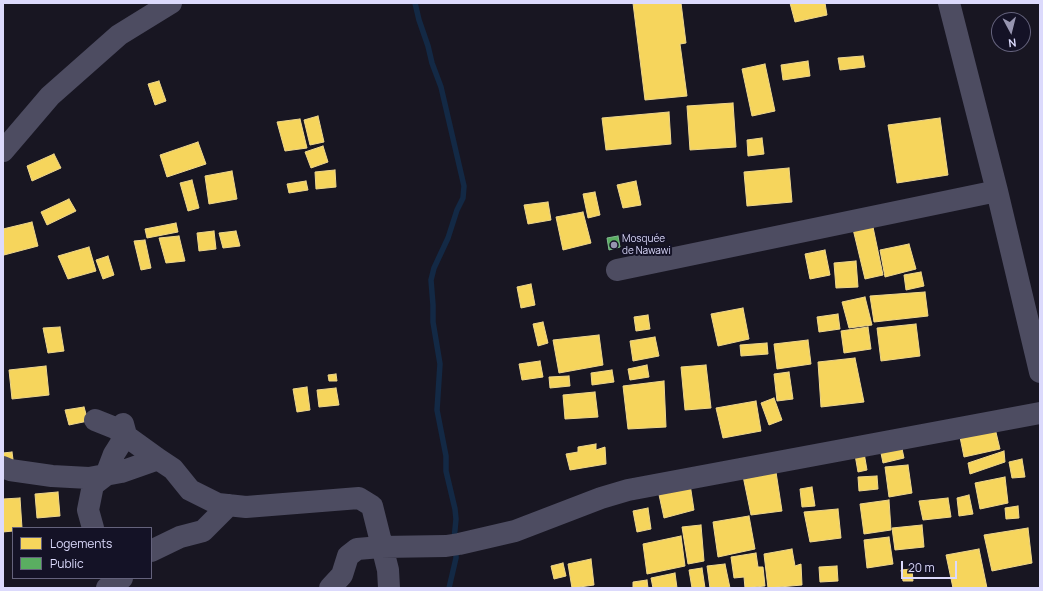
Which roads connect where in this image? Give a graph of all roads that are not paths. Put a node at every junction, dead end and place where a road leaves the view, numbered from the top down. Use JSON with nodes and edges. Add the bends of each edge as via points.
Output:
{"nodes":[{"id":1,"x":171,"y":3,"type":"edge"},
{"id":2,"x":949,"y":3,"type":"edge"},
{"id":3,"x":3,"y":151,"type":"edge"},
{"id":4,"x":997,"y":191,"type":"junction"},
{"id":5,"x":617,"y":270,"type":"dead end"},
{"id":6,"x":1040,"y":372,"type":"edge"},
{"id":7,"x":1040,"y":413,"type":"edge"},
{"id":8,"x":95,"y":420,"type":"dead end"},
{"id":9,"x":124,"y":430,"type":"junction"},
{"id":10,"x":158,"y":459,"type":"junction"},
{"id":11,"x":3,"y":467,"type":"edge"},
{"id":12,"x":106,"y":475,"type":"junction"},
{"id":13,"x":229,"y":506,"type":"junction"},
{"id":14,"x":93,"y":527,"type":"edge"},
{"id":15,"x":381,"y":547,"type":"junction"},
{"id":16,"x":152,"y":551,"type":"edge"},
{"id":17,"x":330,"y":588,"type":"edge"},
{"id":18,"x":389,"y":588,"type":"edge"}],
"edges":[{"from":1,"to":3,"type":"street","via":[[113,40],[50,96]]},
{"from":2,"to":4,"type":"street"},
{"from":4,"to":5,"type":"street"},
{"from":4,"to":6,"type":"street"},
{"from":7,"to":15,"type":"street","via":[[628,490],[515,531],[453,545]]},
{"from":8,"to":9,"type":"street"},
{"from":9,"to":10,"type":"street"},
{"from":9,"to":12,"type":"street"},
{"from":10,"to":12,"type":"street"},
{"from":10,"to":13,"type":"street","via":[[173,469],[190,490],[218,504]]},
{"from":11,"to":12,"type":"street","via":[[52,476],[88,478]]},
{"from":12,"to":14,"type":"street","via":[[93,485],[88,510]]},
{"from":13,"to":15,"type":"street","via":[[246,507],[359,498],[372,506]]},
{"from":13,"to":16,"type":"street","via":[[203,531],[180,537]]},
{"from":15,"to":17,"type":"street","via":[[357,549],[348,556],[342,575]]},
{"from":15,"to":18,"type":"street","via":[[388,570]]}]}
